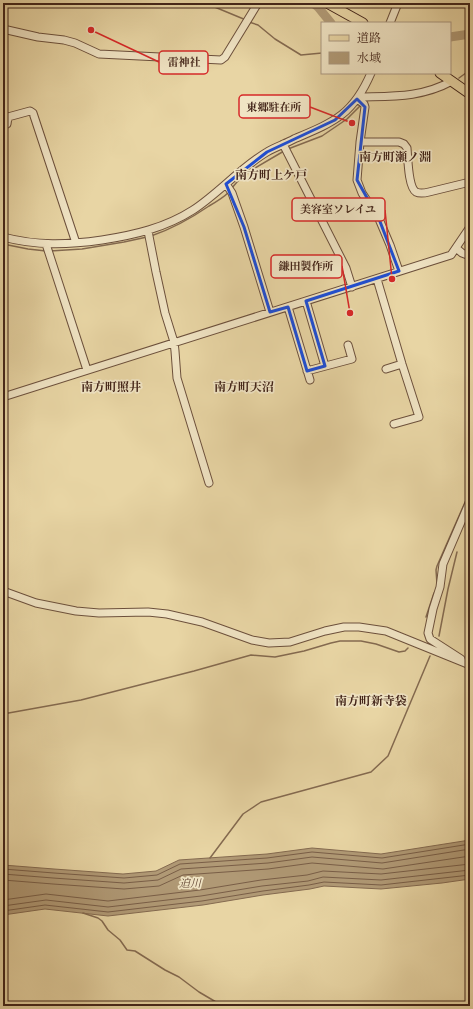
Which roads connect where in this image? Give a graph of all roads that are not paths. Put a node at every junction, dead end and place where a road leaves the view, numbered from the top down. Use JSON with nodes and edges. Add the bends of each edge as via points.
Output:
{"nodes":[{"id":1,"x":258,"y":3,"type":"edge"},
{"id":2,"x":327,"y":3,"type":"edge"},
{"id":3,"x":398,"y":3,"type":"edge"},
{"id":4,"x":361,"y":22,"type":"edge"},
{"id":5,"x":390,"y":22,"type":"edge"},
{"id":6,"x":3,"y":29,"type":"edge"},
{"id":7,"x":371,"y":74,"type":"edge"},
{"id":8,"x":442,"y":74,"type":"edge"},
{"id":9,"x":452,"y":81,"type":"junction"},
{"id":10,"x":470,"y":94,"type":"edge"},
{"id":11,"x":360,"y":100,"type":"junction"},
{"id":12,"x":3,"y":126,"type":"edge"},
{"id":13,"x":360,"y":142,"type":"junction"},
{"id":14,"x":285,"y":148,"type":"junction"},
{"id":15,"x":470,"y":182,"type":"edge"},
{"id":16,"x":229,"y":188,"type":"junction"},
{"id":17,"x":470,"y":227,"type":"edge"},
{"id":18,"x":149,"y":235,"type":"junction"},
{"id":19,"x":3,"y":237,"type":"edge"},
{"id":20,"x":76,"y":243,"type":"junction"},
{"id":21,"x":47,"y":248,"type":"junction"},
{"id":22,"x":456,"y":248,"type":"junction"},
{"id":23,"x":470,"y":256,"type":"edge"},
{"id":24,"x":399,"y":271,"type":"junction"},
{"id":25,"x":377,"y":279,"type":"junction"},
{"id":26,"x":352,"y":287,"type":"junction"},
{"id":27,"x":306,"y":301,"type":"junction"},
{"id":28,"x":288,"y":307,"type":"junction"},
{"id":29,"x":270,"y":312,"type":"junction"},
{"id":30,"x":174,"y":342,"type":"junction"},
{"id":31,"x":348,"y":345,"type":"dead end"},
{"id":32,"x":402,"y":364,"type":"junction"},
{"id":33,"x":325,"y":366,"type":"junction"},
{"id":34,"x":386,"y":369,"type":"dead end"},
{"id":35,"x":87,"y":370,"type":"junction"},
{"id":36,"x":307,"y":372,"type":"junction"},
{"id":37,"x":310,"y":380,"type":"dead end"},
{"id":38,"x":3,"y":397,"type":"edge"},
{"id":39,"x":394,"y":424,"type":"dead end"},
{"id":40,"x":209,"y":483,"type":"dead end"},
{"id":41,"x":470,"y":500,"type":"edge"},
{"id":42,"x":3,"y":591,"type":"edge"},
{"id":43,"x":468,"y":665,"type":"edge"}],
"edges":[{"from":1,"to":6,"type":"street","via":[[221,60],[99,54],[64,40]]},
{"from":2,"to":4,"type":"main road"},
{"from":3,"to":5,"type":"street"},
{"from":7,"to":11,"type":"street"},
{"from":8,"to":9,"type":"main road"},
{"from":9,"to":10,"type":"main road"},
{"from":9,"to":11,"type":"street","via":[[412,95]]},
{"from":11,"to":13,"type":"street","via":[[364,116]]},
{"from":11,"to":14,"type":"street","via":[[335,120]]},
{"from":12,"to":20,"type":"street","via":[[8,117],[30,111],[34,114]]},
{"from":13,"to":15,"type":"street","via":[[404,144],[407,148],[411,184],[417,192],[429,192]]},
{"from":13,"to":24,"type":"street","via":[[357,180],[362,193],[379,219]]},
{"from":14,"to":16,"type":"street","via":[[267,152],[254,160]]},
{"from":14,"to":26,"type":"street","via":[[346,268]]},
{"from":16,"to":18,"type":"street"},
{"from":16,"to":29,"type":"street"},
{"from":17,"to":22,"type":"street"},
{"from":18,"to":20,"type":"street"},
{"from":18,"to":30,"type":"street"},
{"from":19,"to":21,"type":"street"},
{"from":20,"to":21,"type":"street"},
{"from":21,"to":35,"type":"street"},
{"from":22,"to":23,"type":"street"},
{"from":22,"to":24,"type":"street","via":[[452,255]]},
{"from":24,"to":25,"type":"street"},
{"from":25,"to":26,"type":"street"},
{"from":25,"to":32,"type":"street"},
{"from":26,"to":27,"type":"street"},
{"from":27,"to":28,"type":"street"},
{"from":27,"to":33,"type":"street"},
{"from":28,"to":29,"type":"street"},
{"from":28,"to":36,"type":"street"},
{"from":29,"to":30,"type":"street"},
{"from":30,"to":35,"type":"street"},
{"from":30,"to":40,"type":"street","via":[[177,378]]},
{"from":31,"to":33,"type":"street","via":[[352,359]]},
{"from":32,"to":34,"type":"street"},
{"from":32,"to":39,"type":"street","via":[[419,416]]},
{"from":33,"to":36,"type":"street"},
{"from":35,"to":38,"type":"street"},
{"from":36,"to":37,"type":"street"},
{"from":41,"to":43,"type":"street","via":[[443,564],[428,633],[430,639]]},
{"from":42,"to":43,"type":"street","via":[[36,603],[76,611],[167,614],[202,622],[252,640],[269,642],[290,642],[334,628],[372,629],[386,632]]}]}
